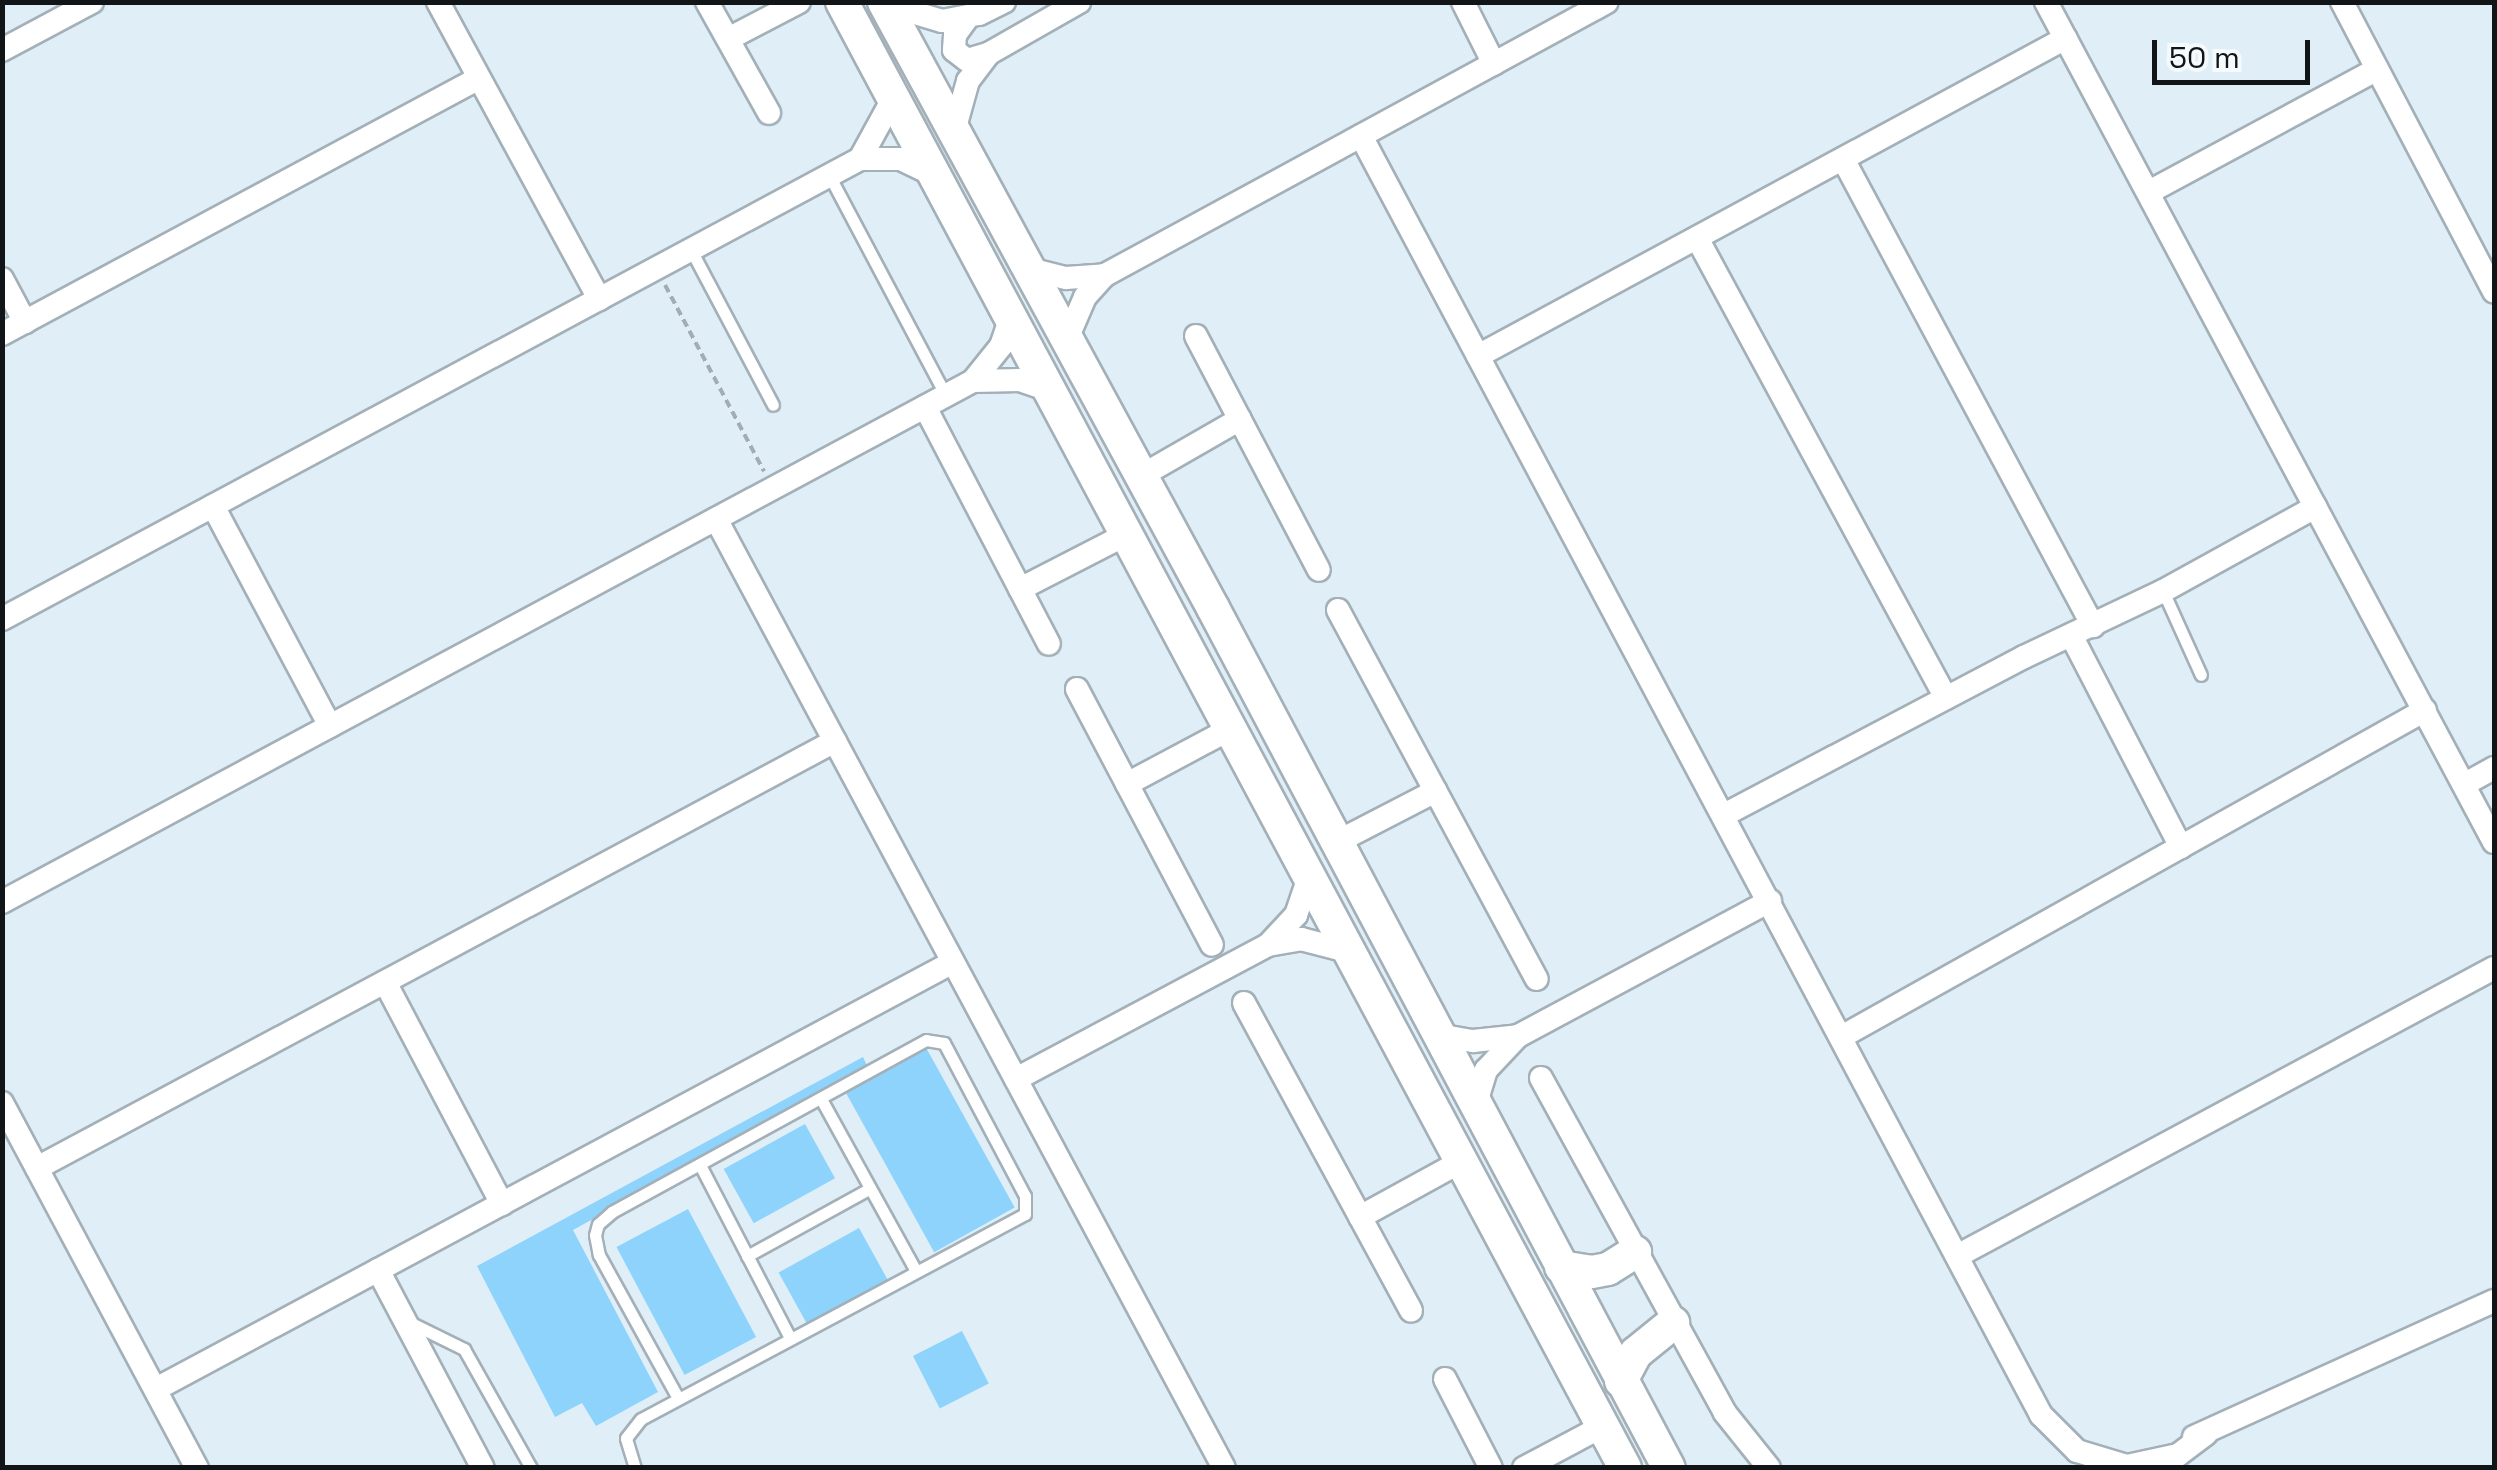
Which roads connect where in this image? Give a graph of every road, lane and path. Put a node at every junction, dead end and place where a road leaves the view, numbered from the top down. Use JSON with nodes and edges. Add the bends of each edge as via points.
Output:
{"nodes":[{"id":1,"x":92,"y":2,"type":"edge"},
{"id":2,"x":438,"y":2,"type":"edge"},
{"id":3,"x":707,"y":2,"type":"edge"},
{"id":4,"x":799,"y":2,"type":"edge"},
{"id":5,"x":842,"y":2,"type":"edge"},
{"id":6,"x":1004,"y":2,"type":"edge"},
{"id":7,"x":1079,"y":2,"type":"edge"},
{"id":8,"x":1463,"y":2,"type":"edge"},
{"id":9,"x":1607,"y":2,"type":"edge"},
{"id":10,"x":2046,"y":2,"type":"edge"},
{"id":11,"x":2342,"y":2,"type":"edge"},
{"id":12,"x":884,"y":3,"type":"edge"},
{"id":13,"x":968,"y":17,"type":"junction"},
{"id":14,"x":2066,"y":38,"type":"junction"},
{"id":15,"x":728,"y":39,"type":"junction"},
{"id":16,"x":5,"y":41,"type":"edge"},
{"id":17,"x":988,"y":54,"type":"junction"},
{"id":18,"x":1494,"y":64,"type":"junction"},
{"id":19,"x":2377,"y":69,"type":"junction"},
{"id":20,"x":479,"y":78,"type":"junction"},
{"id":21,"x":894,"y":98,"type":"junction"},
{"id":22,"x":769,"y":113,"type":"dead end"},
{"id":23,"x":954,"y":131,"type":"junction"},
{"id":24,"x":1362,"y":136,"type":"junction"},
{"id":25,"x":860,"y":158,"type":"junction"},
{"id":26,"x":1843,"y":159,"type":"junction"},
{"id":27,"x":829,"y":175,"type":"junction"},
{"id":28,"x":937,"y":177,"type":"junction"},
{"id":29,"x":2148,"y":192,"type":"junction"},
{"id":30,"x":1698,"y":238,"type":"junction"},
{"id":31,"x":691,"y":249,"type":"junction"},
{"id":32,"x":656,"y":268,"type":"junction"},
{"id":33,"x":1029,"y":269,"type":"junction"},
{"id":34,"x":1105,"y":275,"type":"junction"},
{"id":35,"x":2,"y":279,"type":"edge"},
{"id":36,"x":2494,"y":292,"type":"edge"},
{"id":37,"x":599,"y":299,"type":"junction"},
{"id":38,"x":1010,"y":317,"type":"junction"},
{"id":39,"x":25,"y":322,"type":"junction"},
{"id":40,"x":2,"y":334,"type":"edge"},
{"id":41,"x":1196,"y":336,"type":"dead end"},
{"id":42,"x":1067,"y":339,"type":"junction"},
{"id":43,"x":1478,"y":356,"type":"junction"},
{"id":44,"x":973,"y":381,"type":"junction"},
{"id":45,"x":1049,"y":390,"type":"junction"},
{"id":46,"x":935,"y":402,"type":"junction"},
{"id":47,"x":773,"y":406,"type":"dead end"},
{"id":48,"x":1240,"y":419,"type":"junction"},
{"id":49,"x":1141,"y":476,"type":"junction"},
{"id":50,"x":773,"y":488,"type":"junction"},
{"id":51,"x":213,"y":506,"type":"junction"},
{"id":52,"x":2315,"y":507,"type":"junction"},
{"id":53,"x":716,"y":519,"type":"junction"},
{"id":54,"x":1129,"y":533,"type":"junction"},
{"id":55,"x":1319,"y":570,"type":"dead end"},
{"id":56,"x":1020,"y":589,"type":"junction"},
{"id":57,"x":2162,"y":591,"type":"junction"},
{"id":58,"x":1212,"y":608,"type":"junction"},
{"id":59,"x":1338,"y":610,"type":"dead end"},
{"id":60,"x":2,"y":619,"type":"edge"},
{"id":61,"x":2082,"y":631,"type":"junction"},
{"id":62,"x":1049,"y":644,"type":"dead end"},
{"id":63,"x":2201,"y":675,"type":"dead end"},
{"id":64,"x":1076,"y":689,"type":"dead end"},
{"id":65,"x":1946,"y":698,"type":"junction"},
{"id":66,"x":2425,"y":710,"type":"junction"},
{"id":67,"x":330,"y":726,"type":"junction"},
{"id":68,"x":1230,"y":729,"type":"junction"},
{"id":69,"x":835,"y":741,"type":"junction"},
{"id":70,"x":2494,"y":768,"type":"edge"},
{"id":71,"x":1127,"y":784,"type":"junction"},
{"id":72,"x":2465,"y":784,"type":"junction"},
{"id":73,"x":1436,"y":791,"type":"junction"},
{"id":74,"x":1724,"y":816,"type":"junction"},
{"id":75,"x":1336,"y":842,"type":"junction"},
{"id":76,"x":2494,"y":842,"type":"edge"},
{"id":77,"x":2181,"y":846,"type":"junction"},
{"id":78,"x":1309,"y":878,"type":"junction"},
{"id":79,"x":1770,"y":901,"type":"junction"},
{"id":80,"x":2,"y":902,"type":"edge"},
{"id":81,"x":1212,"y":945,"type":"dead end"},
{"id":82,"x":1268,"y":945,"type":"junction"},
{"id":83,"x":1350,"y":952,"type":"junction"},
{"id":84,"x":953,"y":962,"type":"junction"},
{"id":85,"x":2494,"y":968,"type":"edge"},
{"id":86,"x":1537,"y":979,"type":"dead end"},
{"id":87,"x":384,"y":982,"type":"junction"},
{"id":88,"x":1244,"y":1003,"type":"dead end"},
{"id":89,"x":1438,"y":1035,"type":"junction"},
{"id":90,"x":1518,"y":1036,"type":"junction"},
{"id":91,"x":1843,"y":1036,"type":"junction"},
{"id":92,"x":1541,"y":1078,"type":"dead end"},
{"id":93,"x":1016,"y":1079,"type":"junction"},
{"id":94,"x":821,"y":1099,"type":"junction"},
{"id":95,"x":2,"y":1103,"type":"edge"},
{"id":96,"x":1475,"y":1106,"type":"junction"},
{"id":97,"x":1460,"y":1162,"type":"junction"},
{"id":98,"x":700,"y":1165,"type":"junction"},
{"id":99,"x":37,"y":1168,"type":"junction"},
{"id":100,"x":869,"y":1189,"type":"junction"},
{"id":101,"x":502,"y":1204,"type":"junction"},
{"id":102,"x":1360,"y":1217,"type":"junction"},
{"id":103,"x":1635,"y":1252,"type":"junction"},
{"id":104,"x":1960,"y":1255,"type":"junction"},
{"id":105,"x":747,"y":1256,"type":"junction"},
{"id":106,"x":1561,"y":1268,"type":"junction"},
{"id":107,"x":916,"y":1269,"type":"junction"},
{"id":108,"x":378,"y":1270,"type":"junction"},
{"id":109,"x":2494,"y":1301,"type":"edge"},
{"id":110,"x":1410,"y":1311,"type":"dead end"},
{"id":111,"x":405,"y":1321,"type":"junction"},
{"id":112,"x":1673,"y":1323,"type":"junction"},
{"id":113,"x":790,"y":1338,"type":"junction"},
{"id":114,"x":1445,"y":1379,"type":"dead end"},
{"id":115,"x":1621,"y":1382,"type":"junction"},
{"id":116,"x":156,"y":1389,"type":"junction"},
{"id":117,"x":678,"y":1398,"type":"junction"},
{"id":118,"x":1605,"y":1425,"type":"junction"},
{"id":119,"x":197,"y":1468,"type":"edge"},
{"id":120,"x":484,"y":1468,"type":"edge"},
{"id":121,"x":531,"y":1468,"type":"edge"},
{"id":122,"x":634,"y":1468,"type":"edge"},
{"id":123,"x":1224,"y":1468,"type":"edge"},
{"id":124,"x":1491,"y":1468,"type":"edge"},
{"id":125,"x":1524,"y":1468,"type":"edge"},
{"id":126,"x":1625,"y":1468,"type":"edge"},
{"id":127,"x":1669,"y":1468,"type":"edge"},
{"id":128,"x":1769,"y":1468,"type":"edge"}],
"edges":[{"from":1,"to":16,"type":"street"},
{"from":2,"to":20,"type":"street"},
{"from":3,"to":15,"type":"street"},
{"from":4,"to":15,"type":"street"},
{"from":5,"to":21,"type":"main road"},
{"from":6,"to":13,"type":"street"},
{"from":7,"to":17,"type":"street"},
{"from":8,"to":18,"type":"street"},
{"from":9,"to":18,"type":"street"},
{"from":10,"to":14,"type":"street"},
{"from":11,"to":19,"type":"street"},
{"from":12,"to":13,"type":"street","via":[[921,18]]},
{"from":12,"to":23,"type":"main road"},
{"from":13,"to":17,"type":"street","via":[[955,34],[954,50],[967,60]]},
{"from":14,"to":26,"type":"street"},
{"from":14,"to":29,"type":"street"},
{"from":15,"to":22,"type":"street"},
{"from":17,"to":23,"type":"street","via":[[968,81]]},
{"from":18,"to":24,"type":"street"},
{"from":19,"to":29,"type":"street"},
{"from":19,"to":36,"type":"street"},
{"from":20,"to":37,"type":"street"},
{"from":20,"to":39,"type":"street"},
{"from":21,"to":25,"type":"street"},
{"from":21,"to":28,"type":"main road"},
{"from":23,"to":33,"type":"main road"},
{"from":24,"to":34,"type":"street"},
{"from":24,"to":43,"type":"street"},
{"from":25,"to":27,"type":"street"},
{"from":25,"to":28,"type":"street","via":[[901,159]]},
{"from":26,"to":30,"type":"street"},
{"from":26,"to":61,"type":"street"},
{"from":27,"to":31,"type":"street"},
{"from":27,"to":46,"type":"lane"},
{"from":28,"to":38,"type":"main road"},
{"from":29,"to":52,"type":"street"},
{"from":30,"to":43,"type":"street"},
{"from":30,"to":65,"type":"street"},
{"from":31,"to":32,"type":"street"},
{"from":31,"to":47,"type":"lane"},
{"from":32,"to":37,"type":"street"},
{"from":32,"to":50,"type":"path"},
{"from":33,"to":34,"type":"street","via":[[1066,278]]},
{"from":33,"to":42,"type":"main road"},
{"from":34,"to":42,"type":"street","via":[[1077,310]]},
{"from":35,"to":39,"type":"street"},
{"from":37,"to":51,"type":"street"},
{"from":38,"to":44,"type":"street","via":[[1001,346]]},
{"from":38,"to":45,"type":"main road"},
{"from":39,"to":40,"type":"street"},
{"from":41,"to":48,"type":"street"},
{"from":42,"to":49,"type":"main road"},
{"from":43,"to":74,"type":"street"},
{"from":44,"to":45,"type":"street","via":[[1020,380]]},
{"from":44,"to":46,"type":"street"},
{"from":45,"to":54,"type":"main road"},
{"from":46,"to":50,"type":"street"},
{"from":46,"to":56,"type":"street"},
{"from":48,"to":49,"type":"street"},
{"from":48,"to":55,"type":"street"},
{"from":49,"to":58,"type":"main road"},
{"from":50,"to":53,"type":"street"},
{"from":51,"to":60,"type":"street"},
{"from":51,"to":67,"type":"street"},
{"from":52,"to":57,"type":"street"},
{"from":52,"to":66,"type":"street"},
{"from":53,"to":67,"type":"street"},
{"from":53,"to":69,"type":"street"},
{"from":54,"to":56,"type":"street"},
{"from":54,"to":58,"type":"main road","via":[[1150,550],[1192,618],[1205,620]]},
{"from":54,"to":68,"type":"main road"},
{"from":56,"to":62,"type":"street"},
{"from":57,"to":61,"type":"street"},
{"from":57,"to":63,"type":"lane"},
{"from":58,"to":75,"type":"main road"},
{"from":59,"to":73,"type":"street"},
{"from":61,"to":65,"type":"street"},
{"from":61,"to":77,"type":"street"},
{"from":64,"to":71,"type":"street"},
{"from":65,"to":74,"type":"street"},
{"from":66,"to":72,"type":"street"},
{"from":66,"to":77,"type":"street"},
{"from":67,"to":80,"type":"street"},
{"from":68,"to":71,"type":"street"},
{"from":68,"to":78,"type":"main road"},
{"from":69,"to":84,"type":"street"},
{"from":69,"to":87,"type":"street"},
{"from":70,"to":72,"type":"street"},
{"from":71,"to":81,"type":"street"},
{"from":72,"to":76,"type":"street"},
{"from":73,"to":75,"type":"street"},
{"from":73,"to":86,"type":"street"},
{"from":74,"to":79,"type":"street"},
{"from":75,"to":89,"type":"main road"},
{"from":77,"to":91,"type":"street"},
{"from":78,"to":82,"type":"street","via":[[1296,915]]},
{"from":78,"to":83,"type":"main road"},
{"from":79,"to":90,"type":"street"},
{"from":79,"to":91,"type":"street"},
{"from":82,"to":83,"type":"street","via":[[1301,939]]},
{"from":82,"to":93,"type":"street"},
{"from":83,"to":97,"type":"main road"},
{"from":84,"to":93,"type":"street"},
{"from":84,"to":101,"type":"street"},
{"from":85,"to":104,"type":"street"},
{"from":87,"to":99,"type":"street"},
{"from":87,"to":101,"type":"street"},
{"from":88,"to":102,"type":"street"},
{"from":89,"to":90,"type":"street","via":[[1473,1041]]},
{"from":89,"to":96,"type":"main road"},
{"from":90,"to":96,"type":"street","via":[[1486,1070]]},
{"from":91,"to":104,"type":"street"},
{"from":92,"to":103,"type":"street"},
{"from":93,"to":123,"type":"street"},
{"from":94,"to":98,"type":"lane"},
{"from":94,"to":100,"type":"lane"},
{"from":94,"to":107,"type":"lane","via":[[926,1040],[948,1048],[1027,1208],[1015,1223]]},
{"from":95,"to":99,"type":"street"},
{"from":96,"to":106,"type":"main road"},
{"from":97,"to":102,"type":"street"},
{"from":97,"to":118,"type":"main road"},
{"from":98,"to":105,"type":"lane"},
{"from":98,"to":117,"type":"lane","via":[[612,1212],[595,1235],[599,1254]]},
{"from":99,"to":116,"type":"street"},
{"from":100,"to":105,"type":"lane"},
{"from":100,"to":107,"type":"lane"},
{"from":101,"to":108,"type":"street"},
{"from":102,"to":110,"type":"street"},
{"from":103,"to":106,"type":"main road","via":[[1592,1272]]},
{"from":103,"to":112,"type":"street"},
{"from":104,"to":109,"type":"street","via":[[2028,1390],[2063,1441],[2110,1464],[2161,1461]]},
{"from":105,"to":113,"type":"lane"},
{"from":106,"to":115,"type":"main road"},
{"from":107,"to":113,"type":"lane"},
{"from":108,"to":111,"type":"street"},
{"from":108,"to":116,"type":"street"},
{"from":111,"to":120,"type":"street"},
{"from":111,"to":121,"type":"lane","via":[[464,1349]]},
{"from":112,"to":115,"type":"main road","via":[[1636,1353]]},
{"from":112,"to":128,"type":"street","via":[[1725,1413]]},
{"from":113,"to":117,"type":"lane"},
{"from":114,"to":124,"type":"street"},
{"from":115,"to":127,"type":"main road"},
{"from":116,"to":119,"type":"street"},
{"from":117,"to":122,"type":"lane","via":[[632,1427],[627,1448]]},
{"from":118,"to":125,"type":"street"},
{"from":118,"to":126,"type":"main road"}]}
